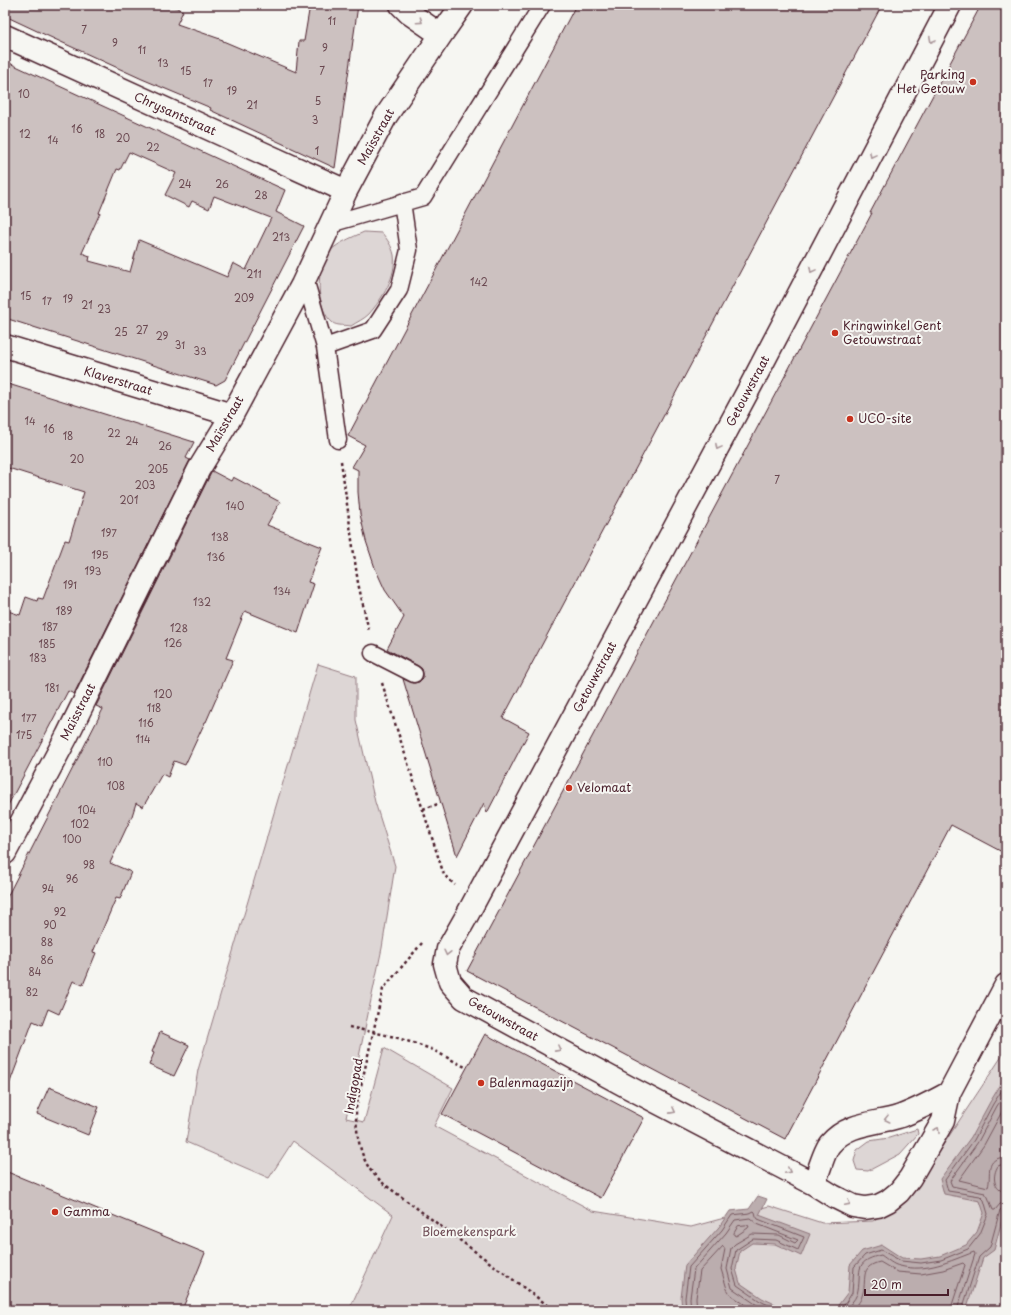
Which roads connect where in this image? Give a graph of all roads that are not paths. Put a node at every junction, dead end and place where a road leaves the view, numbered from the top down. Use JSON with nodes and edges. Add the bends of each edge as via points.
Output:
{"nodes":[{"id":1,"x":401,"y":5,"type":"edge"},
{"id":2,"x":462,"y":5,"type":"edge"},
{"id":3,"x":542,"y":5,"type":"edge"},
{"id":4,"x":950,"y":5,"type":"edge"},
{"id":5,"x":440,"y":35,"type":"junction"},
{"id":6,"x":5,"y":36,"type":"edge"},
{"id":7,"x":346,"y":191,"type":"junction"},
{"id":8,"x":402,"y":202,"type":"junction"},
{"id":9,"x":330,"y":224,"type":"junction"},
{"id":10,"x":305,"y":279,"type":"junction"},
{"id":11,"x":5,"y":346,"type":"edge"},
{"id":12,"x":325,"y":347,"type":"junction"},
{"id":13,"x":232,"y":415,"type":"junction"},
{"id":14,"x":338,"y":440,"type":"dead end"},
{"id":15,"x":373,"y":653,"type":"dead end"},
{"id":16,"x":414,"y":674,"type":"dead end"},
{"id":17,"x":5,"y":853,"type":"edge"},
{"id":18,"x":1006,"y":985,"type":"edge"},
{"id":19,"x":949,"y":1093,"type":"junction"},
{"id":20,"x":814,"y":1184,"type":"junction"}],
"edges":[{"from":1,"to":5,"type":"street","one_way":true},
{"from":2,"to":5,"type":"street","name":"Maïsstraat"},
{"from":3,"to":8,"type":"lane","via":[[423,197]]},
{"from":4,"to":20,"type":"street","name":"Getouwstraat","one_way":true,"via":[[749,389],[448,949],[445,964],[450,982],[464,998]]},
{"from":5,"to":7,"type":"street","name":"Maïsstraat","via":[[386,116]]},
{"from":6,"to":7,"type":"street","name":"Chrysantstraat"},
{"from":7,"to":9,"type":"street","name":"Maïsstraat"},
{"from":8,"to":9,"type":"lane"},
{"from":8,"to":12,"type":"lane","via":[[409,250],[399,290],[373,330]]},
{"from":9,"to":10,"type":"street","name":"Maïsstraat"},
{"from":10,"to":12,"type":"lane"},
{"from":10,"to":13,"type":"street","name":"Maïsstraat"},
{"from":11,"to":13,"type":"street","name":"Klaverstraat"},
{"from":12,"to":14,"type":"lane"},
{"from":13,"to":17,"type":"street","name":"Maïsstraat","via":[[199,469]]},
{"from":15,"to":16,"type":"lane"},
{"from":18,"to":19,"type":"street","name":"Getouwstraat"},
{"from":19,"to":20,"type":"street","one_way":true,"via":[[898,1117],[841,1133],[829,1145]]},
{"from":20,"to":19,"type":"street","name":"Getouwstraat","one_way":true,"via":[[853,1206],[865,1208],[888,1201],[910,1178],[943,1121]]}]}
